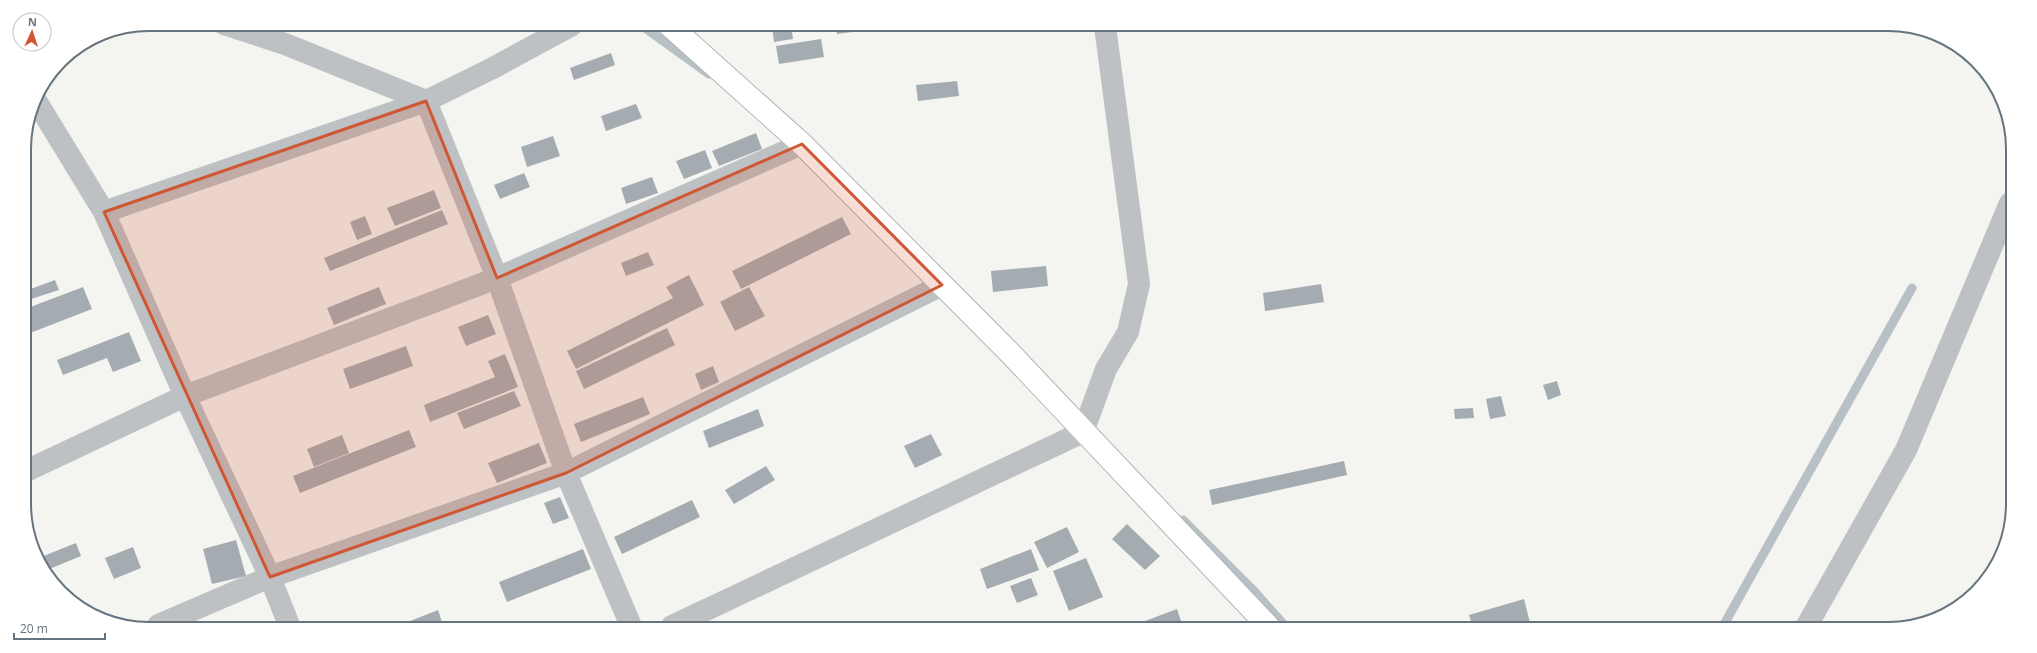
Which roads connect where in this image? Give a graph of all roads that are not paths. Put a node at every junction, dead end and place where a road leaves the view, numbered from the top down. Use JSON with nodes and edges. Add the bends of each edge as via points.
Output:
{"nodes":[{"id":1,"x":245,"y":31,"type":"edge"},
{"id":2,"x":561,"y":31,"type":"edge"},
{"id":3,"x":676,"y":31,"type":"edge"},
{"id":4,"x":1106,"y":31,"type":"edge"},
{"id":5,"x":426,"y":101,"type":"junction"},
{"id":6,"x":39,"y":106,"type":"edge"},
{"id":7,"x":802,"y":144,"type":"junction"},
{"id":8,"x":104,"y":212,"type":"junction"},
{"id":9,"x":2006,"y":212,"type":"edge"},
{"id":10,"x":497,"y":278,"type":"junction"},
{"id":11,"x":942,"y":285,"type":"junction"},
{"id":12,"x":185,"y":396,"type":"junction"},
{"id":13,"x":1083,"y":432,"type":"junction"},
{"id":14,"x":31,"y":469,"type":"edge"},
{"id":15,"x":566,"y":473,"type":"junction"},
{"id":16,"x":270,"y":577,"type":"junction"},
{"id":17,"x":165,"y":622,"type":"edge"},
{"id":18,"x":288,"y":622,"type":"edge"},
{"id":19,"x":630,"y":622,"type":"edge"},
{"id":20,"x":680,"y":622,"type":"edge"},
{"id":21,"x":1263,"y":622,"type":"edge"},
{"id":22,"x":1808,"y":622,"type":"edge"}],
"edges":[{"from":1,"to":5,"type":"street","via":[[285,44]]},
{"from":2,"to":5,"type":"street"},
{"from":3,"to":7,"type":"street"},
{"from":4,"to":13,"type":"street","via":[[1139,284],[1128,332],[1106,369]]},
{"from":5,"to":8,"type":"street"},
{"from":5,"to":10,"type":"street"},
{"from":6,"to":8,"type":"street"},
{"from":7,"to":10,"type":"street"},
{"from":7,"to":11,"type":"street"},
{"from":8,"to":12,"type":"street"},
{"from":9,"to":22,"type":"street","via":[[1906,450]]},
{"from":10,"to":12,"type":"street"},
{"from":10,"to":15,"type":"street"},
{"from":11,"to":13,"type":"street"},
{"from":11,"to":15,"type":"street"},
{"from":12,"to":14,"type":"street"},
{"from":12,"to":16,"type":"street"},
{"from":13,"to":20,"type":"street"},
{"from":13,"to":21,"type":"street"},
{"from":15,"to":16,"type":"street"},
{"from":15,"to":19,"type":"street"},
{"from":16,"to":17,"type":"street"},
{"from":16,"to":18,"type":"street"}]}
